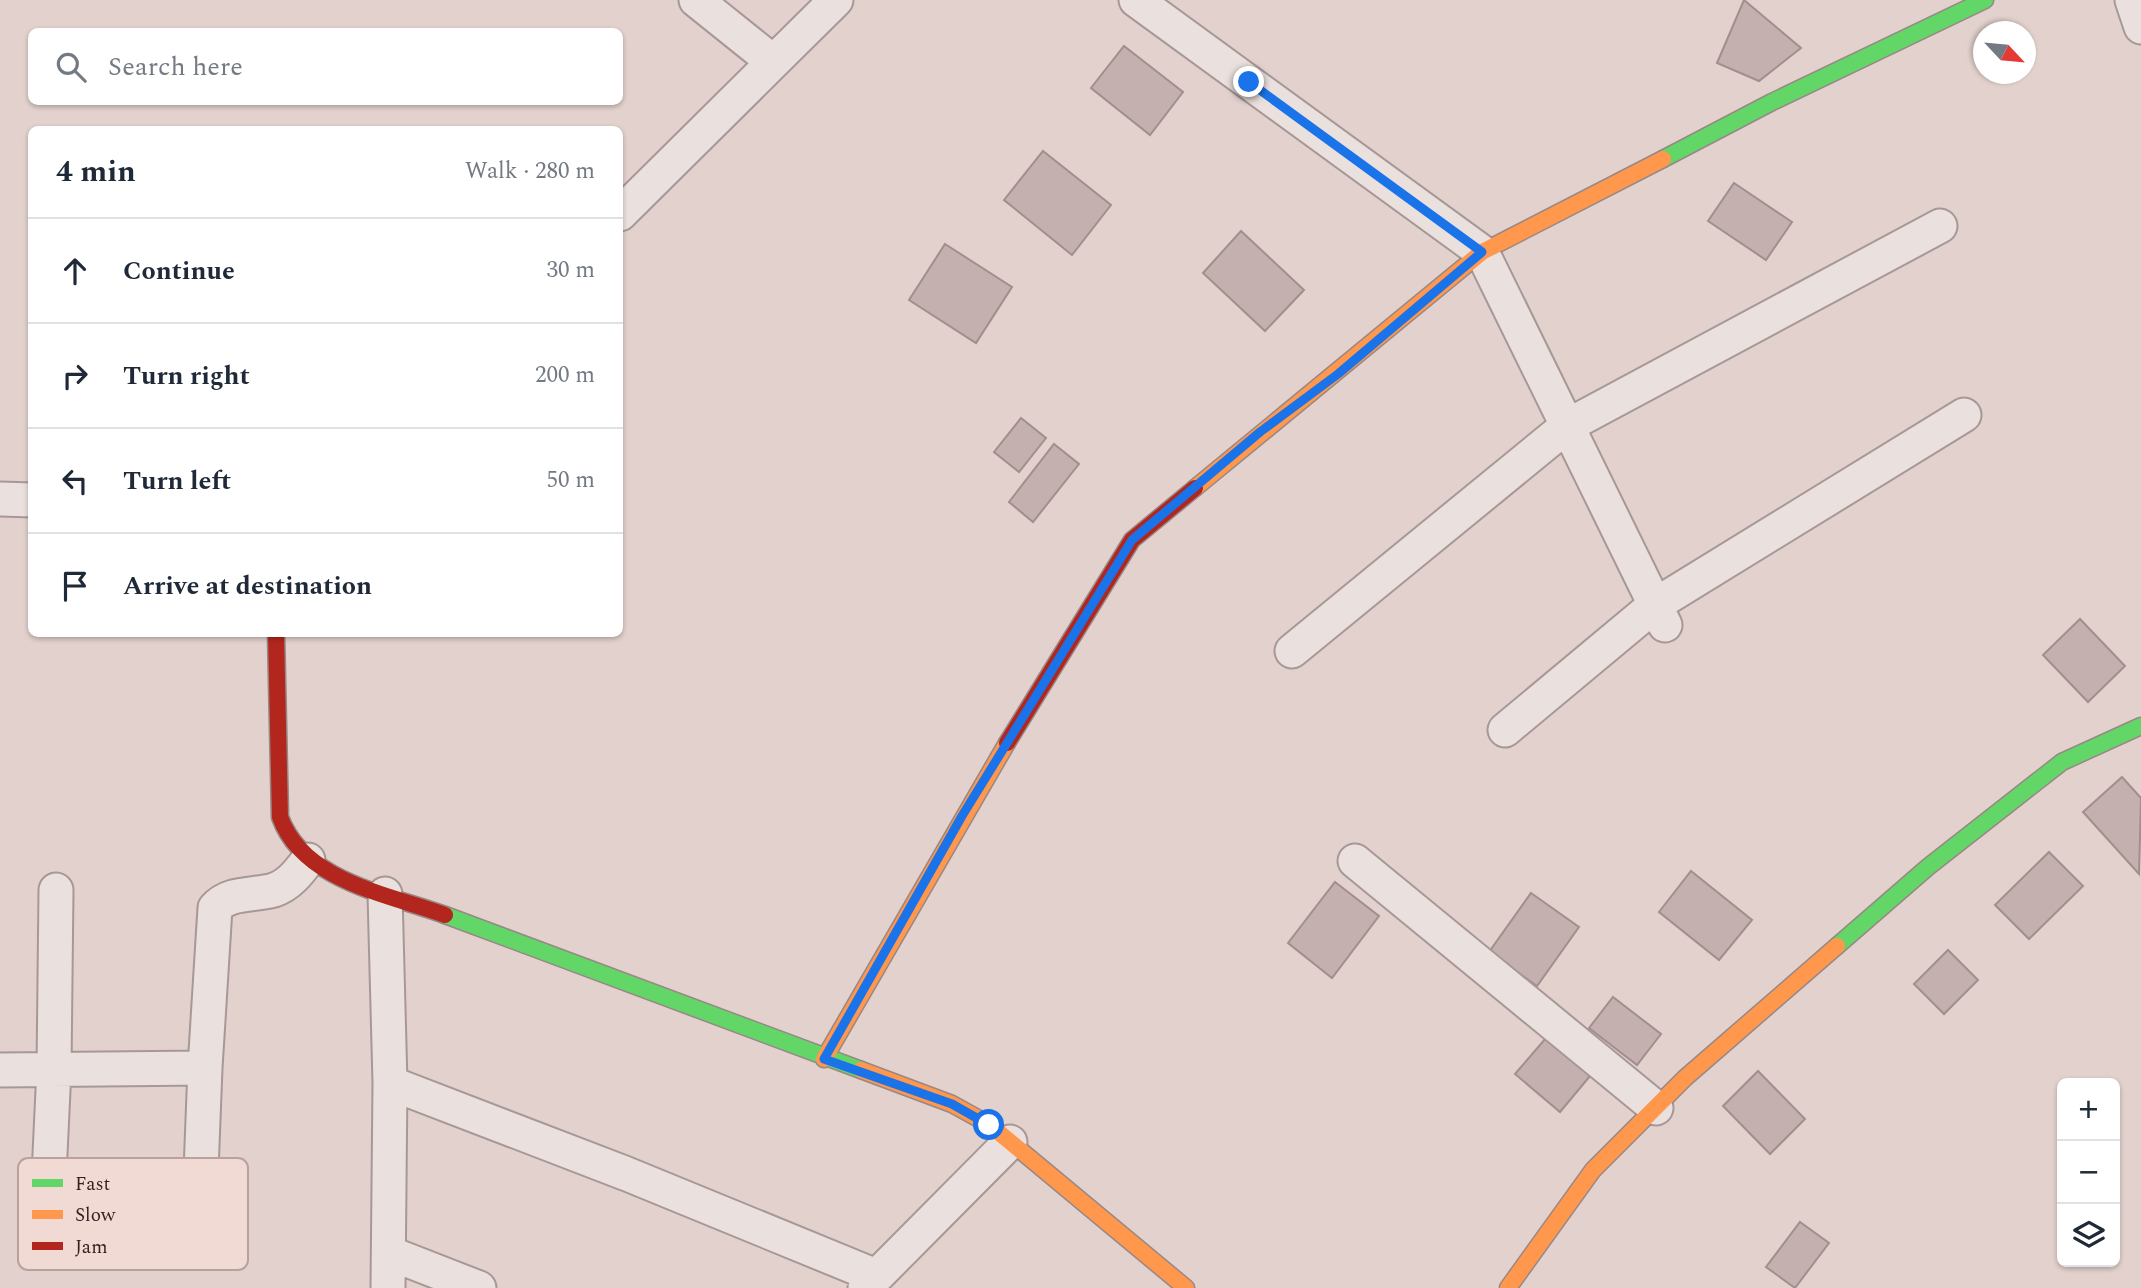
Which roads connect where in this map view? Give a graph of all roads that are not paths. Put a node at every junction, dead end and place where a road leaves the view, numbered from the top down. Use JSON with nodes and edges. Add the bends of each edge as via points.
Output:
{"nodes":[{"id":1,"x":696,"y":0,"type":"edge"},
{"id":2,"x":836,"y":0,"type":"edge"},
{"id":3,"x":1136,"y":0,"type":"edge"},
{"id":4,"x":1985,"y":0,"type":"edge"},
{"id":5,"x":2132,"y":0,"type":"edge"},
{"id":6,"x":2141,"y":27,"type":"edge"},
{"id":7,"x":772,"y":61,"type":"junction"},
{"id":8,"x":623,"y":211,"type":"edge"},
{"id":9,"x":1940,"y":226,"type":"dead end"},
{"id":10,"x":1482,"y":252,"type":"junction"},
{"id":11,"x":1964,"y":415,"type":"dead end"},
{"id":12,"x":1567,"y":426,"type":"junction"},
{"id":13,"x":0,"y":499,"type":"edge"},
{"id":14,"x":28,"y":500,"type":"edge"},
{"id":15,"x":1660,"y":615,"type":"junction"},
{"id":16,"x":276,"y":637,"type":"edge"},
{"id":17,"x":1292,"y":651,"type":"dead end"},
{"id":18,"x":2141,"y":726,"type":"edge"},
{"id":19,"x":1505,"y":730,"type":"dead end"},
{"id":20,"x":308,"y":860,"type":"junction"},
{"id":21,"x":1354,"y":861,"type":"dead end"},
{"id":22,"x":56,"y":890,"type":"dead end"},
{"id":23,"x":386,"y":894,"type":"junction"},
{"id":24,"x":824,"y":1059,"type":"junction"},
{"id":25,"x":205,"y":1068,"type":"junction"},
{"id":26,"x":54,"y":1069,"type":"junction"},
{"id":27,"x":0,"y":1070,"type":"edge"},
{"id":28,"x":390,"y":1083,"type":"junction"},
{"id":29,"x":1657,"y":1108,"type":"junction"},
{"id":30,"x":1010,"y":1142,"type":"junction"},
{"id":31,"x":50,"y":1158,"type":"edge"},
{"id":32,"x":202,"y":1158,"type":"edge"},
{"id":33,"x":389,"y":1253,"type":"junction"},
{"id":34,"x":871,"y":1282,"type":"edge"},
{"id":35,"x":388,"y":1288,"type":"edge"},
{"id":36,"x":479,"y":1288,"type":"edge"},
{"id":37,"x":1186,"y":1288,"type":"edge"},
{"id":38,"x":1508,"y":1288,"type":"edge"}],
"edges":[{"from":1,"to":7,"type":"street"},
{"from":2,"to":7,"type":"street"},
{"from":3,"to":10,"type":"street"},
{"from":4,"to":10,"type":"street","via":[[1772,102]]},
{"from":5,"to":6,"type":"street"},
{"from":7,"to":8,"type":"street"},
{"from":9,"to":12,"type":"street"},
{"from":10,"to":12,"type":"street"},
{"from":10,"to":24,"type":"street","via":[[1132,540],[962,816]]},
{"from":11,"to":15,"type":"street"},
{"from":12,"to":15,"type":"street"},
{"from":12,"to":17,"type":"street"},
{"from":13,"to":14,"type":"street"},
{"from":15,"to":19,"type":"street"},
{"from":16,"to":20,"type":"street","via":[[280,817],[286,834]]},
{"from":18,"to":29,"type":"street","via":[[2062,762],[1928,867],[1685,1078]]},
{"from":20,"to":23,"type":"street","via":[[338,877]]},
{"from":20,"to":25,"type":"street","via":[[286,884],[230,897],[215,908]]},
{"from":21,"to":29,"type":"street"},
{"from":22,"to":26,"type":"street"},
{"from":23,"to":24,"type":"street"},
{"from":23,"to":28,"type":"street"},
{"from":24,"to":30,"type":"street","via":[[952,1104]]},
{"from":25,"to":26,"type":"street"},
{"from":25,"to":32,"type":"street"},
{"from":26,"to":27,"type":"street"},
{"from":26,"to":31,"type":"street"},
{"from":28,"to":33,"type":"street"},
{"from":28,"to":34,"type":"street","via":[[627,1174]]},
{"from":29,"to":38,"type":"street","via":[[1593,1170]]},
{"from":30,"to":34,"type":"street"},
{"from":30,"to":37,"type":"street"},
{"from":33,"to":35,"type":"street"},
{"from":33,"to":36,"type":"street"}]}
